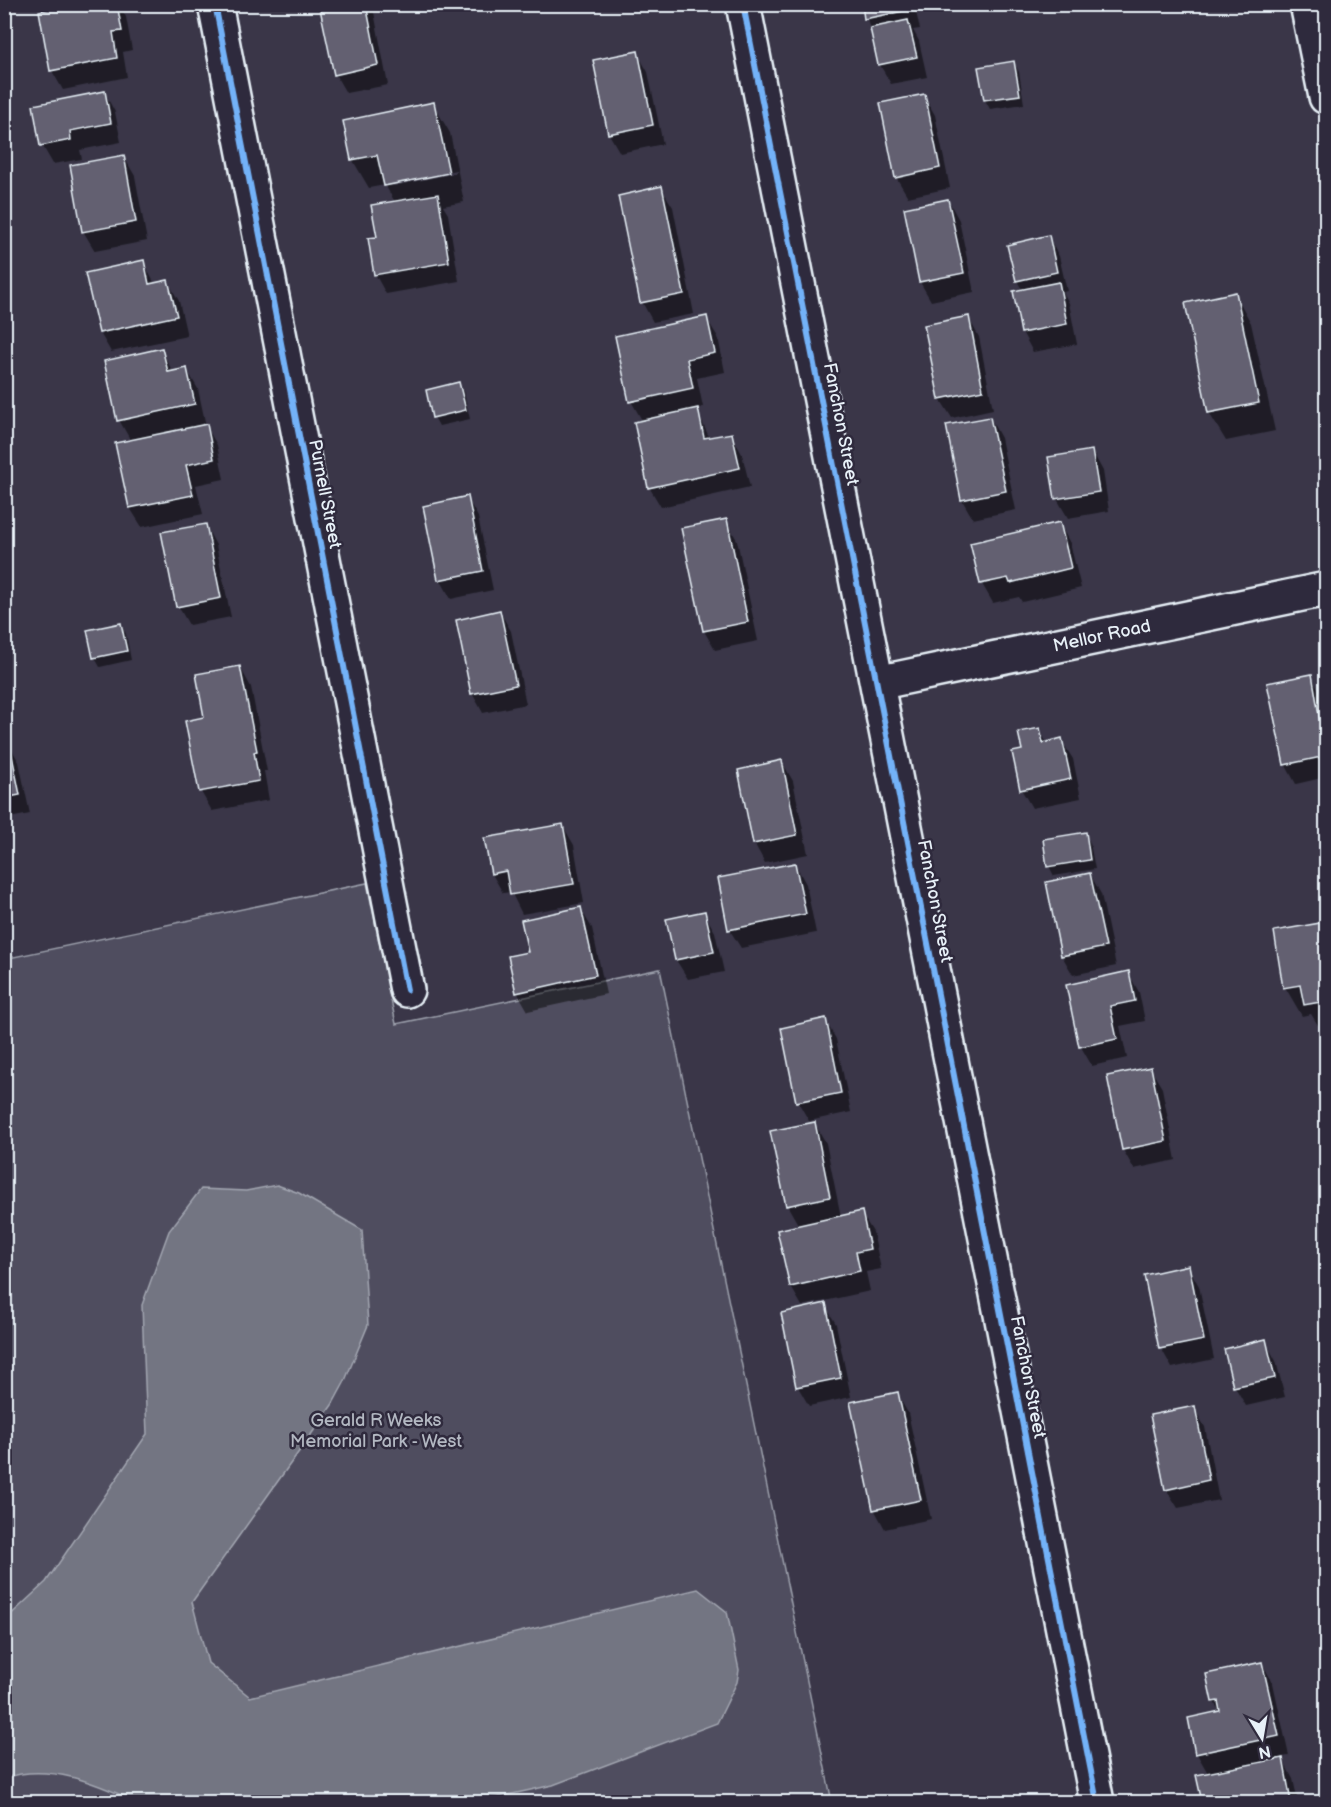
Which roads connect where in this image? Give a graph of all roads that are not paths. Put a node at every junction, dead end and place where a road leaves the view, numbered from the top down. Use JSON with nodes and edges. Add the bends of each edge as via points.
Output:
{"nodes":[{"id":1,"x":214,"y":4,"type":"edge"},
{"id":2,"x":743,"y":4,"type":"edge"},
{"id":3,"x":1307,"y":4,"type":"edge"},
{"id":4,"x":1326,"y":97,"type":"edge"},
{"id":5,"x":1326,"y":589,"type":"edge"},
{"id":6,"x":877,"y":683,"type":"junction"},
{"id":7,"x":407,"y":990,"type":"dead end"},
{"id":8,"x":1097,"y":1803,"type":"edge"}],
"edges":[{"from":1,"to":7,"type":"street","name":"Purnell Street"},
{"from":2,"to":6,"type":"street","name":"Fanchon Street"},
{"from":3,"to":4,"type":"street"},
{"from":5,"to":6,"type":"street","name":"Mellor Road"},
{"from":6,"to":8,"type":"street","name":"Fanchon Street"}]}
